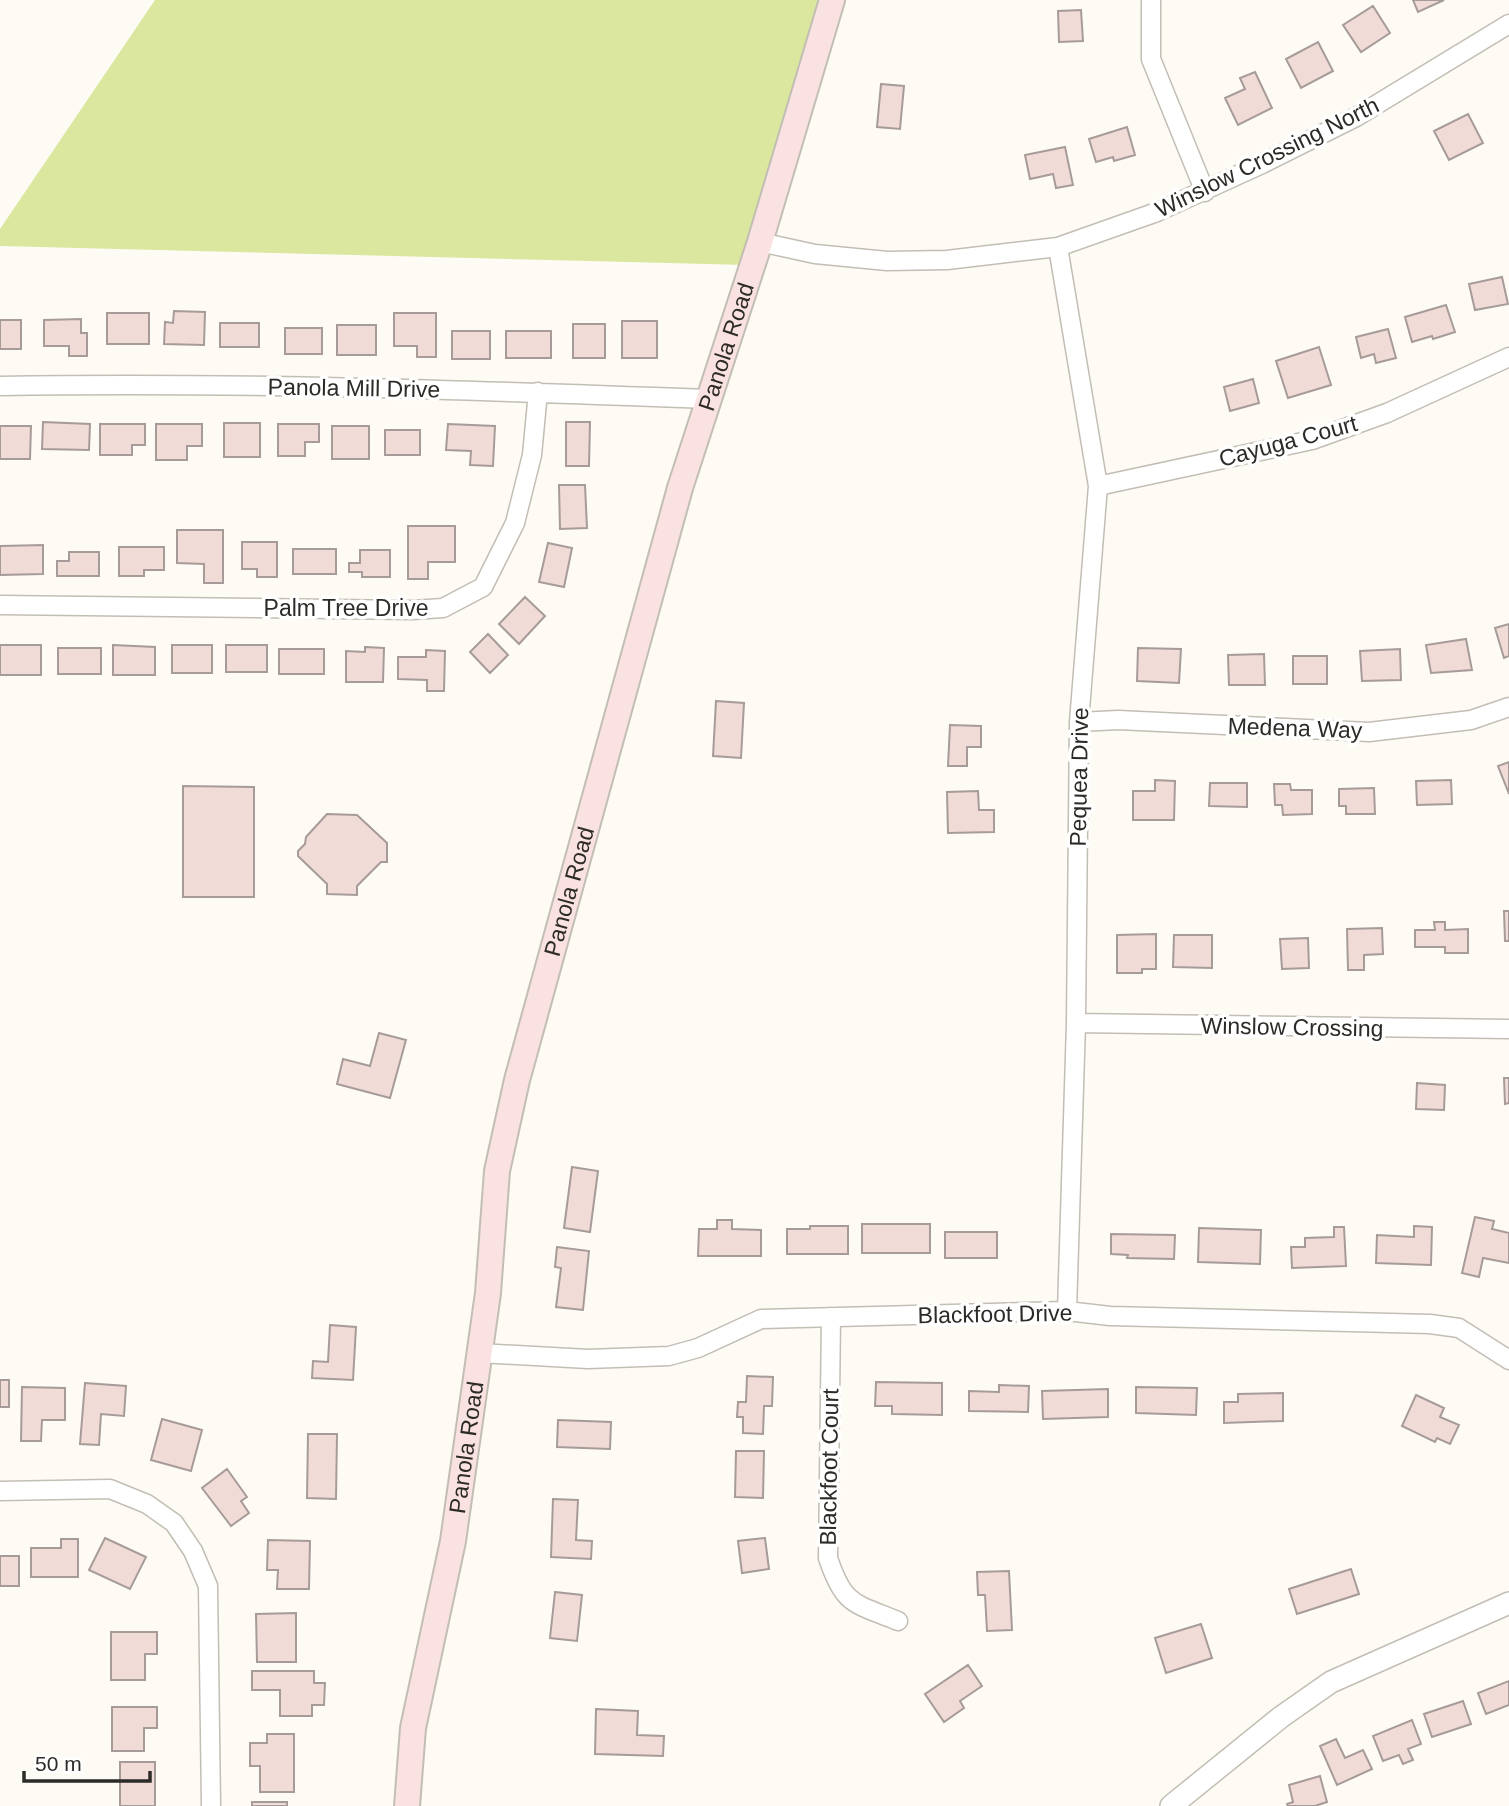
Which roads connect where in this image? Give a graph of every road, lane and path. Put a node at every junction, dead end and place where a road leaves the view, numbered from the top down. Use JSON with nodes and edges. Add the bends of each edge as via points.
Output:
{"nodes":[{"id":1,"x":832,"y":0,"type":"edge"},
{"id":2,"x":1151,"y":2,"type":"dead end"},
{"id":3,"x":1509,"y":24,"type":"edge"},
{"id":4,"x":1205,"y":192,"type":"junction"},
{"id":5,"x":760,"y":243,"type":"junction"},
{"id":6,"x":1058,"y":247,"type":"junction"},
{"id":7,"x":1509,"y":357,"type":"edge"},
{"id":8,"x":0,"y":386,"type":"edge"},
{"id":9,"x":538,"y":393,"type":"junction"},
{"id":10,"x":709,"y":400,"type":"junction"},
{"id":11,"x":1098,"y":486,"type":"junction"},
{"id":12,"x":0,"y":605,"type":"edge"},
{"id":13,"x":1509,"y":707,"type":"edge"},
{"id":14,"x":1079,"y":722,"type":"junction"},
{"id":15,"x":1076,"y":1023,"type":"junction"},
{"id":16,"x":1509,"y":1029,"type":"edge"},
{"id":17,"x":1067,"y":1311,"type":"junction"},
{"id":18,"x":831,"y":1317,"type":"junction"},
{"id":19,"x":479,"y":1353,"type":"junction"},
{"id":20,"x":1509,"y":1360,"type":"edge"},
{"id":21,"x":0,"y":1491,"type":"edge"},
{"id":22,"x":1509,"y":1603,"type":"edge"},
{"id":23,"x":898,"y":1621,"type":"dead end"},
{"id":24,"x":211,"y":1806,"type":"edge"},
{"id":25,"x":407,"y":1806,"type":"edge"},
{"id":26,"x":1171,"y":1806,"type":"edge"}],
"edges":[{"from":1,"to":5,"type":"main road","name":"Panola Road"},
{"from":2,"to":4,"type":"street","via":[[1151,60]]},
{"from":3,"to":4,"type":"street","name":"Winslow Crossing North","via":[[1356,117]]},
{"from":4,"to":6,"type":"street","name":"Winslow Crossing North"},
{"from":5,"to":6,"type":"street","name":"Winslow Crossing North","via":[[887,261],[947,260]]},
{"from":5,"to":10,"type":"main road","name":"Panola Road"},
{"from":6,"to":11,"type":"street","name":"Pequea Drive"},
{"from":7,"to":11,"type":"street","name":"Cayuga Court","via":[[1387,413],[1312,440]]},
{"from":8,"to":9,"type":"street","name":"Panola Mill Drive","via":[[167,383]]},
{"from":9,"to":10,"type":"street","name":"Panola Mill Drive"},
{"from":9,"to":12,"type":"street","name":"Palm Tree Drive","via":[[532,455],[515,523],[483,587],[443,608]]},
{"from":10,"to":19,"type":"main road","name":"Panola Road","via":[[680,488],[517,1080],[497,1171]]},
{"from":11,"to":14,"type":"street","name":"Pequea Drive"},
{"from":13,"to":14,"type":"street","name":"Medena Way","via":[[1471,720],[1369,732]]},
{"from":14,"to":15,"type":"street","name":"Pequea Drive"},
{"from":15,"to":16,"type":"street","name":"Winslow Crossing"},
{"from":15,"to":17,"type":"street","name":"Pequea Drive"},
{"from":17,"to":18,"type":"street","name":"Blackfoot Drive"},
{"from":17,"to":20,"type":"street","name":"Blackfoot Drive","via":[[1430,1324],[1459,1328]]},
{"from":18,"to":19,"type":"street","name":"Blackfoot Drive","via":[[761,1319],[669,1356],[588,1359]]},
{"from":18,"to":23,"type":"street","name":"Blackfoot Court","via":[[828,1558],[835,1581],[849,1601]]},
{"from":19,"to":25,"type":"main road","name":"Panola Road","via":[[453,1541],[412,1728]]},
{"from":21,"to":24,"type":"street","via":[[110,1489],[147,1504],[174,1522],[193,1550],[208,1586]]},
{"from":22,"to":26,"type":"street","via":[[1331,1682]]}]}
